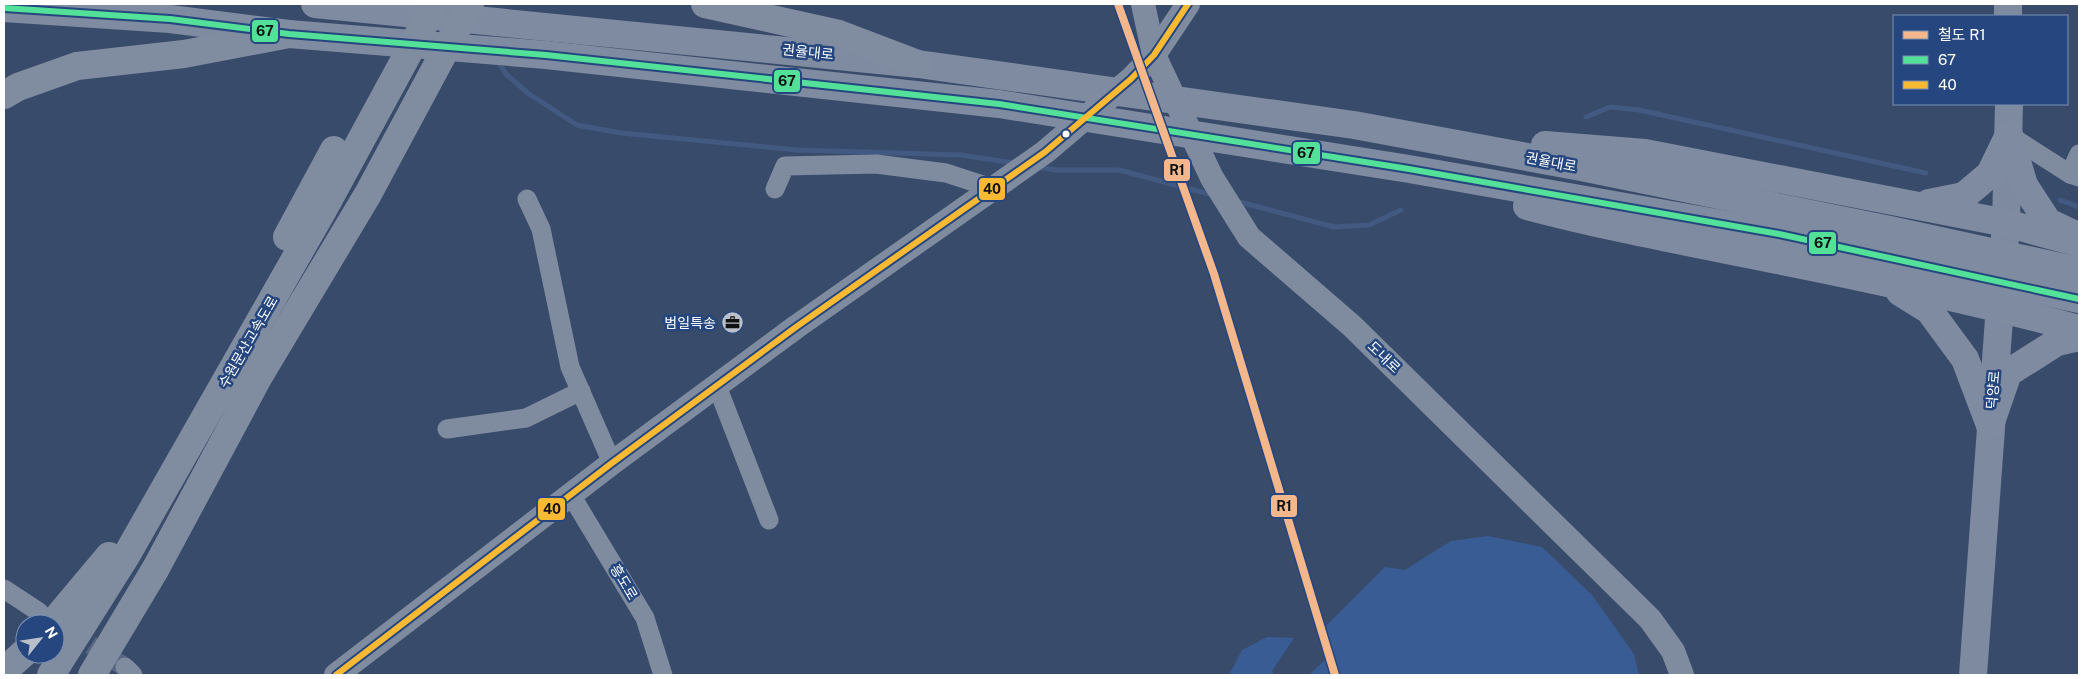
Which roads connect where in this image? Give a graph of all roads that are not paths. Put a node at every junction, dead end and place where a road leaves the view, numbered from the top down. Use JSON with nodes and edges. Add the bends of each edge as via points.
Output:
{"nodes":[{"id":1,"x":315,"y":4,"type":"edge"},
{"id":2,"x":414,"y":4,"type":"edge"},
{"id":3,"x":435,"y":4,"type":"edge"},
{"id":4,"x":470,"y":4,"type":"edge"},
{"id":5,"x":705,"y":4,"type":"edge"},
{"id":6,"x":1143,"y":4,"type":"edge"},
{"id":7,"x":1188,"y":4,"type":"edge"},
{"id":8,"x":4,"y":8,"type":"edge"},
{"id":9,"x":289,"y":34,"type":"junction"},
{"id":10,"x":1154,"y":56,"type":"junction"},
{"id":11,"x":918,"y":64,"type":"junction"},
{"id":12,"x":4,"y":96,"type":"edge"},
{"id":13,"x":2009,"y":105,"type":"edge"},
{"id":14,"x":1354,"y":126,"type":"junction"},
{"id":15,"x":2009,"y":135,"type":"junction"},
{"id":16,"x":2079,"y":154,"type":"edge"},
{"id":17,"x":1340,"y":158,"type":"junction"},
{"id":18,"x":2075,"y":176,"type":"edge"},
{"id":19,"x":996,"y":185,"type":"junction"},
{"id":20,"x":775,"y":189,"type":"dead end"},
{"id":21,"x":527,"y":199,"type":"dead end"},
{"id":22,"x":315,"y":205,"type":"junction"},
{"id":23,"x":1913,"y":206,"type":"junction"},
{"id":24,"x":2006,"y":223,"type":"junction"},
{"id":25,"x":2079,"y":237,"type":"edge"},
{"id":26,"x":2079,"y":243,"type":"edge"},
{"id":27,"x":2079,"y":256,"type":"edge"},
{"id":28,"x":2079,"y":271,"type":"edge"},
{"id":29,"x":1886,"y":283,"type":"junction"},
{"id":30,"x":2079,"y":299,"type":"edge"},
{"id":31,"x":2000,"y":308,"type":"junction"},
{"id":32,"x":2079,"y":320,"type":"edge"},
{"id":33,"x":2079,"y":329,"type":"edge"},
{"id":34,"x":2079,"y":337,"type":"edge"},
{"id":35,"x":717,"y":386,"type":"junction"},
{"id":36,"x":581,"y":391,"type":"junction"},
{"id":37,"x":1990,"y":425,"type":"junction"},
{"id":38,"x":447,"y":429,"type":"dead end"},
{"id":39,"x":612,"y":463,"type":"junction"},
{"id":40,"x":571,"y":495,"type":"junction"},
{"id":41,"x":769,"y":520,"type":"dead end"},
{"id":42,"x":4,"y":589,"type":"edge"},
{"id":43,"x":40,"y":614,"type":"edge"},
{"id":44,"x":50,"y":614,"type":"edge"},
{"id":45,"x":15,"y":661,"type":"edge"},
{"id":46,"x":4,"y":671,"type":"edge"},
{"id":47,"x":51,"y":675,"type":"edge"},
{"id":48,"x":92,"y":675,"type":"edge"},
{"id":49,"x":336,"y":675,"type":"edge"},
{"id":50,"x":663,"y":675,"type":"edge"},
{"id":51,"x":1682,"y":675,"type":"edge"},
{"id":52,"x":1973,"y":675,"type":"edge"}],
"edges":[{"from":1,"to":11,"type":"highway","name":"권율대로"},
{"from":2,"to":22,"type":"highway"},
{"from":3,"to":22,"type":"highway","name":"수원문산고속도로"},
{"from":4,"to":48,"type":"highway","name":"수원문산고속도로","via":[[368,194],[260,376],[156,568]]},
{"from":5,"to":11,"type":"highway","via":[[839,34]]},
{"from":6,"to":10,"type":"street","name":"도내로"},
{"from":7,"to":10,"type":"street"},
{"from":8,"to":9,"type":"highway","via":[[170,19]]},
{"from":9,"to":12,"type":"highway","via":[[184,54],[77,66],[18,87]]},
{"from":9,"to":17,"type":"highway","via":[[546,55],[946,98]]},
{"from":10,"to":19,"type":"street","via":[[1045,152]]},
{"from":10,"to":51,"type":"street","name":"도내로","via":[[1212,178],[1249,237],[1352,326],[1650,619],[1673,651]]},
{"from":11,"to":14,"type":"highway","name":"권율대로"},
{"from":13,"to":15,"type":"main road","name":"덕양로"},
{"from":14,"to":23,"type":"highway","via":[[1645,153]]},
{"from":14,"to":28,"type":"highway","name":"권율대로","via":[[1571,166]]},
{"from":15,"to":18,"type":"street"},
{"from":15,"to":23,"type":"highway","via":[[1990,174],[1964,196]]},
{"from":15,"to":24,"type":"main road","name":"덕양로"},
{"from":15,"to":25,"type":"highway","via":[[2024,185],[2048,222]]},
{"from":16,"to":18,"type":"street"},
{"from":17,"to":29,"type":"highway","via":[[1587,222]]},
{"from":17,"to":30,"type":"highway","via":[[1779,234]]},
{"from":19,"to":20,"type":"street","via":[[946,173],[876,164],[785,166]]},
{"from":19,"to":35,"type":"street"},
{"from":21,"to":36,"type":"street","via":[[541,229],[570,367]]},
{"from":22,"to":44,"type":"highway","via":[[120,543]]},
{"from":22,"to":47,"type":"highway","name":"수원문산고속도로","via":[[126,556]]},
{"from":23,"to":24,"type":"highway"},
{"from":23,"to":29,"type":"highway","via":[[1948,236],[1942,277]]},
{"from":24,"to":26,"type":"highway"},
{"from":24,"to":31,"type":"main road","name":"덕양로"},
{"from":27,"to":32,"type":"highway","via":[[2062,262],[2056,301]]},
{"from":29,"to":31,"type":"highway"},
{"from":29,"to":37,"type":"highway","via":[[1929,310],[1965,359]]},
{"from":31,"to":33,"type":"highway"},
{"from":31,"to":37,"type":"main road","name":"덕양로"},
{"from":34,"to":37,"type":"highway","via":[[2057,342],[2008,373]]},
{"from":35,"to":39,"type":"street"},
{"from":35,"to":41,"type":"street"},
{"from":36,"to":38,"type":"street","via":[[526,418]]},
{"from":36,"to":39,"type":"street"},
{"from":37,"to":52,"type":"main road","name":"덕양로"},
{"from":39,"to":40,"type":"street"},
{"from":40,"to":49,"type":"street"},
{"from":40,"to":50,"type":"street","name":"흥도로","via":[[645,618]]},
{"from":42,"to":43,"type":"street"},
{"from":45,"to":46,"type":"highway"}]}
